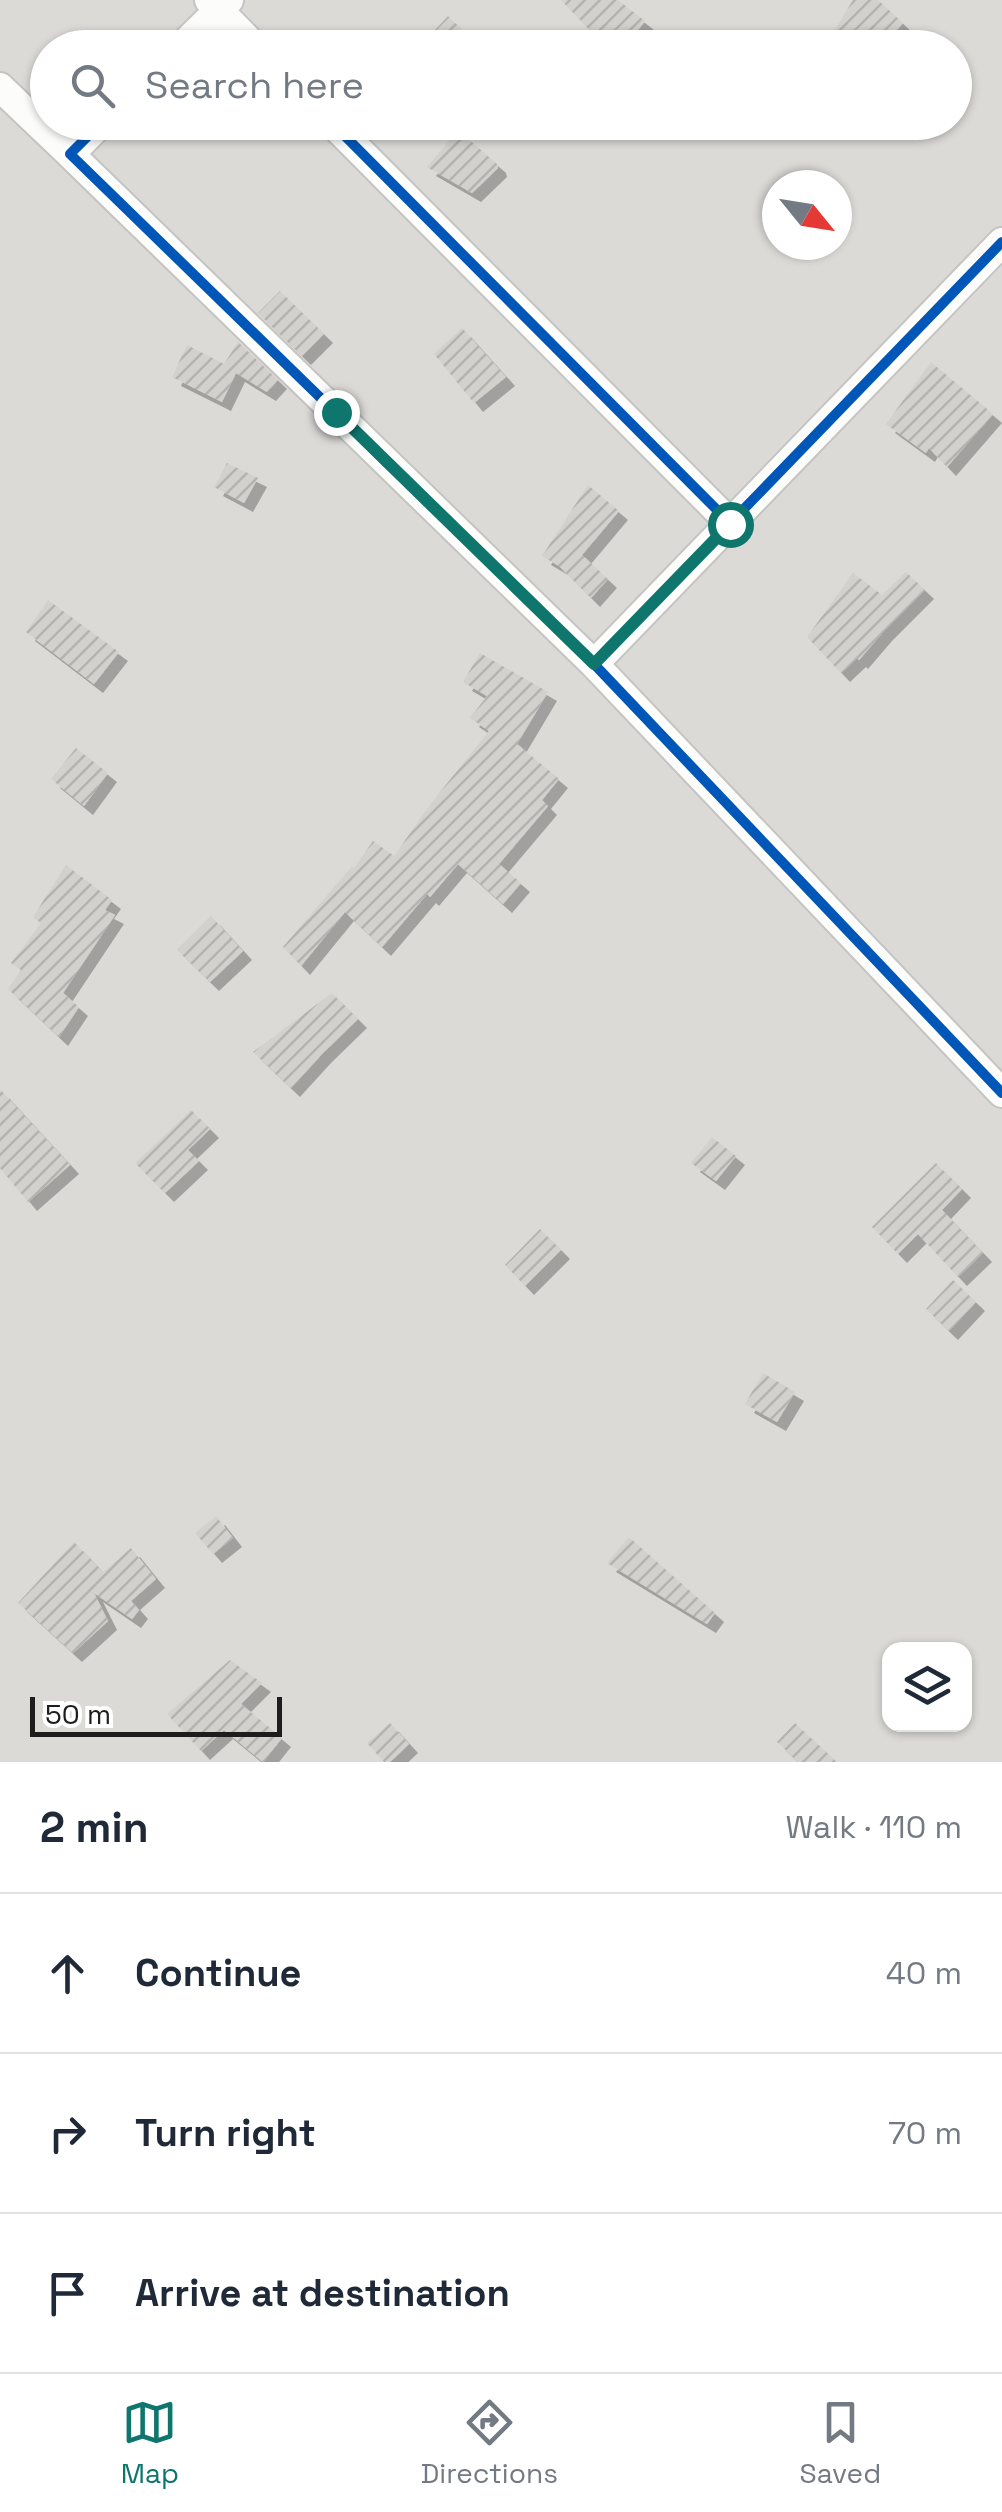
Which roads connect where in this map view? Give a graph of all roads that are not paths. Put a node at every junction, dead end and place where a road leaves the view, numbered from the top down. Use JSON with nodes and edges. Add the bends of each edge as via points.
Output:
{"nodes":[{"id":1,"x":219,"y":3,"type":"edge"},
{"id":2,"x":196,"y":30,"type":"edge"},
{"id":3,"x":241,"y":30,"type":"edge"},
{"id":4,"x":0,"y":87,"type":"edge"},
{"id":5,"x":30,"y":116,"type":"edge"},
{"id":6,"x":55,"y":140,"type":"edge"},
{"id":7,"x":84,"y":140,"type":"edge"},
{"id":8,"x":349,"y":140,"type":"edge"},
{"id":9,"x":70,"y":154,"type":"junction"},
{"id":10,"x":1002,"y":242,"type":"edge"},
{"id":11,"x":730,"y":524,"type":"junction"},
{"id":12,"x":594,"y":664,"type":"junction"},
{"id":13,"x":1002,"y":1094,"type":"edge"}],
"edges":[{"from":1,"to":2,"type":"street"},
{"from":1,"to":3,"type":"street"},
{"from":4,"to":5,"type":"street"},
{"from":6,"to":9,"type":"street"},
{"from":7,"to":9,"type":"street"},
{"from":8,"to":11,"type":"street"},
{"from":9,"to":12,"type":"street"},
{"from":10,"to":11,"type":"street"},
{"from":11,"to":12,"type":"street"},
{"from":12,"to":13,"type":"street"}]}
